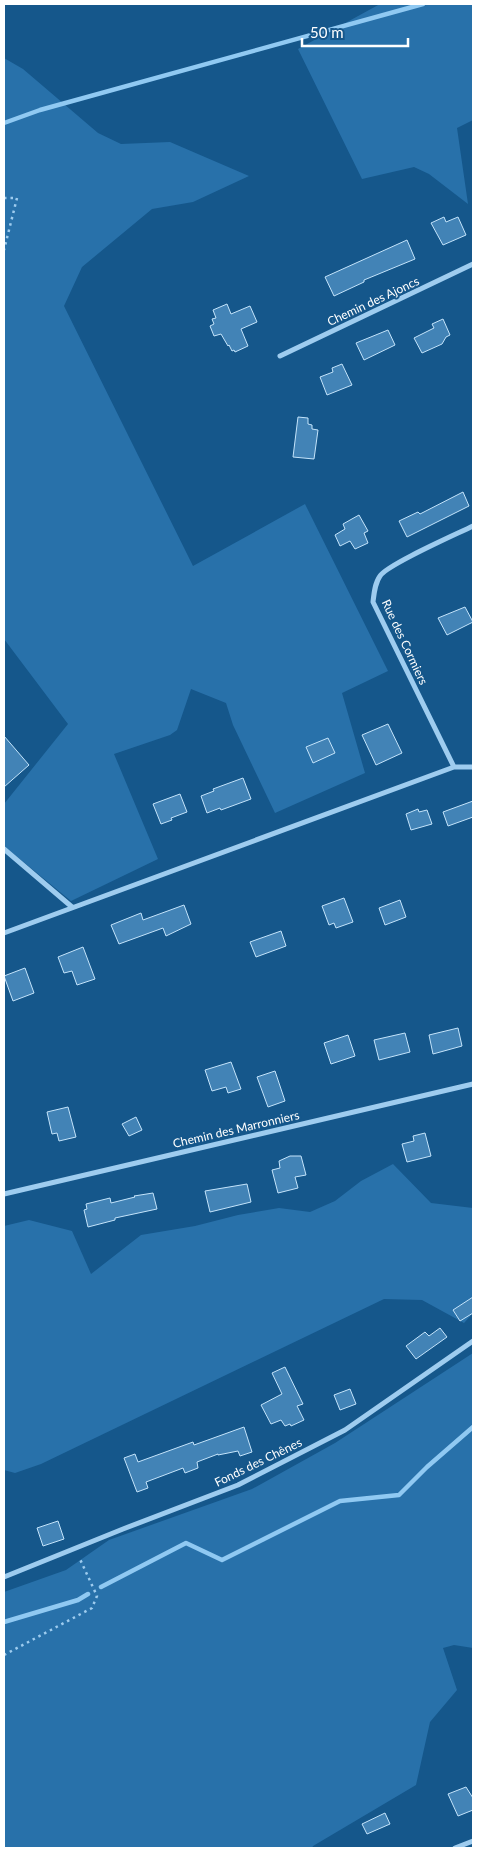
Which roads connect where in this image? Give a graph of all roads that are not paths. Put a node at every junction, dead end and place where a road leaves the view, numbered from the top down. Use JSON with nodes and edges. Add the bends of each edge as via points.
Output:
{"nodes":[{"id":1,"x":473,"y":264,"type":"edge"},
{"id":2,"x":280,"y":356,"type":"dead end"},
{"id":3,"x":473,"y":526,"type":"edge"},
{"id":4,"x":454,"y":767,"type":"junction"},
{"id":5,"x":473,"y":767,"type":"edge"},
{"id":6,"x":4,"y":849,"type":"edge"},
{"id":7,"x":72,"y":907,"type":"junction"},
{"id":8,"x":4,"y":933,"type":"edge"},
{"id":9,"x":473,"y":1084,"type":"edge"},
{"id":10,"x":4,"y":1194,"type":"edge"},
{"id":11,"x":473,"y":1341,"type":"edge"},
{"id":12,"x":4,"y":1577,"type":"edge"},
{"id":13,"x":473,"y":1841,"type":"edge"},
{"id":14,"x":455,"y":1848,"type":"edge"}],
"edges":[{"from":1,"to":2,"type":"street","name":"Chemin des Ajoncs"},
{"from":3,"to":4,"type":"street","name":"Rue des Cormiers","via":[[380,575],[374,589],[374,602]]},
{"from":4,"to":5,"type":"street"},
{"from":4,"to":7,"type":"street"},
{"from":6,"to":7,"type":"street"},
{"from":7,"to":8,"type":"street"},
{"from":9,"to":10,"type":"street","name":"Chemin des Marronniers"},
{"from":11,"to":12,"type":"street","name":"Fonds des Chênes","via":[[345,1430],[238,1485]]},
{"from":13,"to":14,"type":"street"}]}
